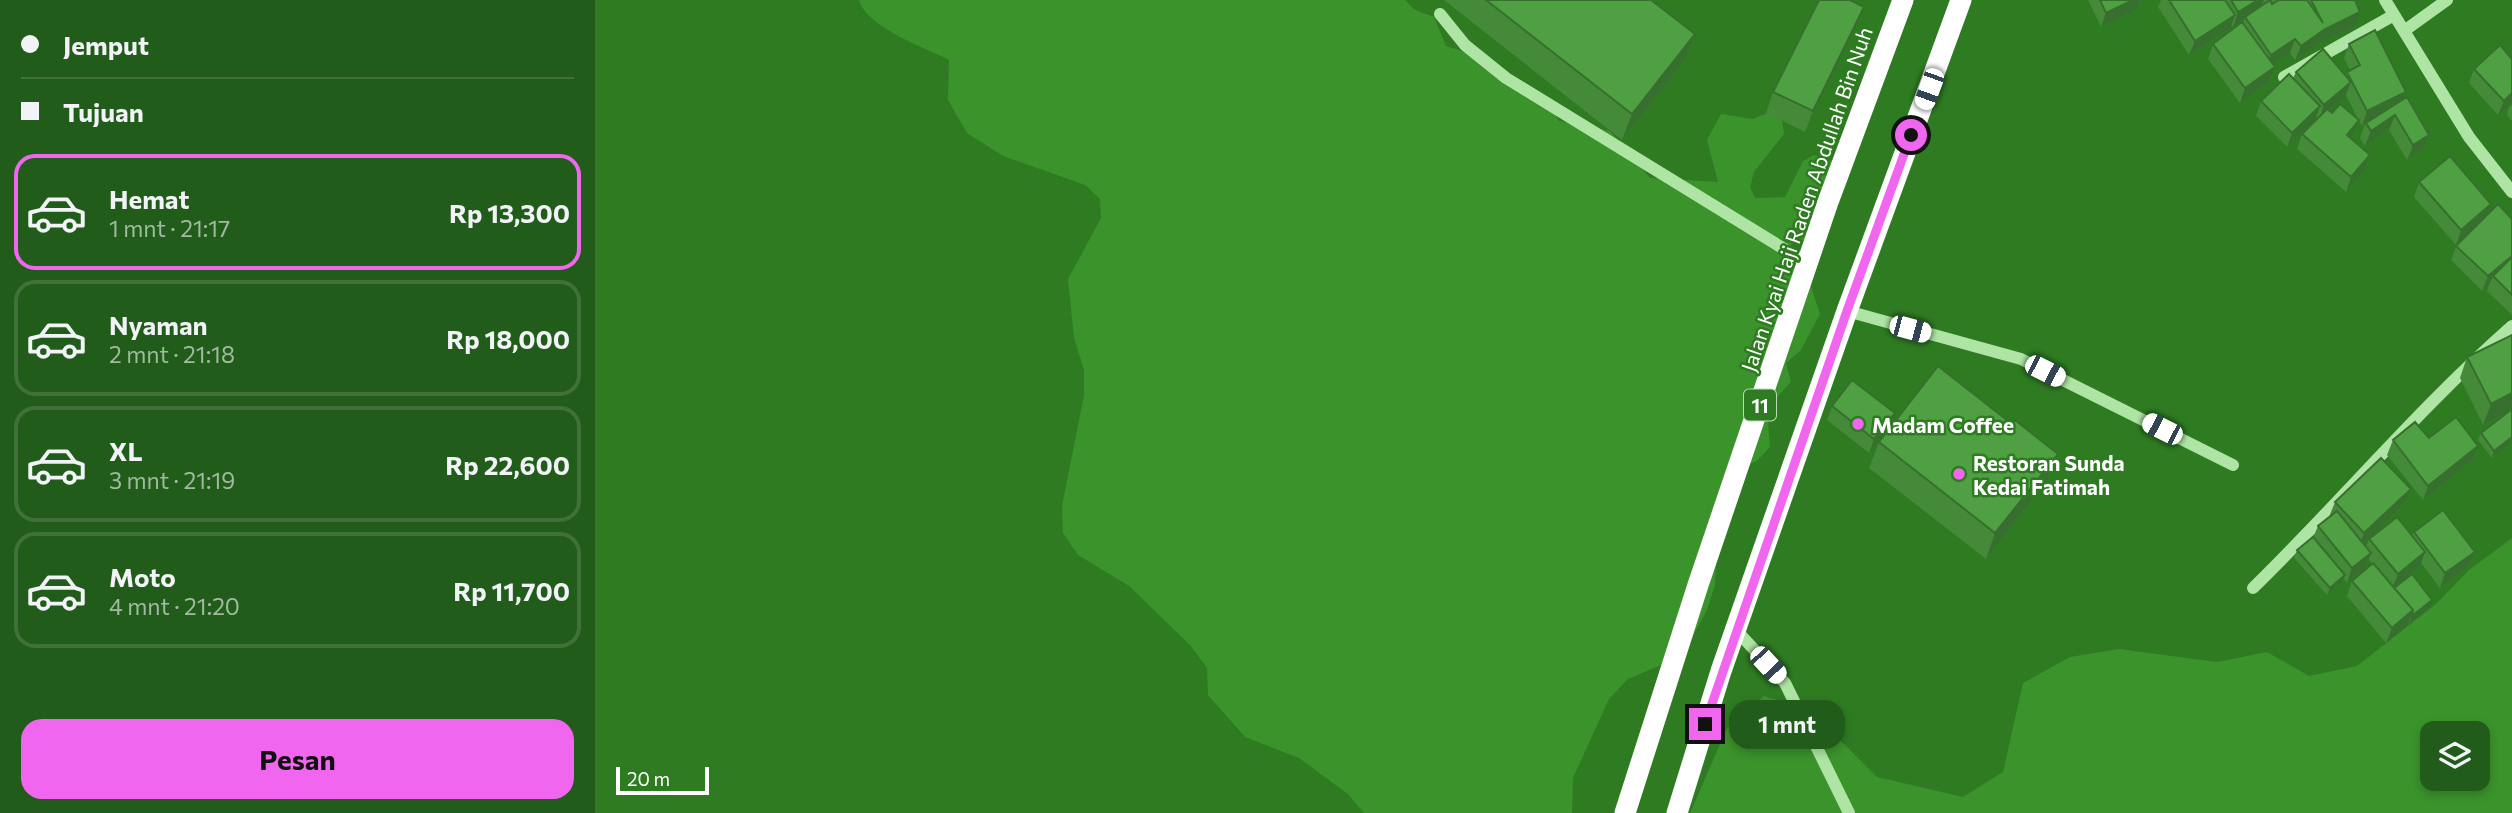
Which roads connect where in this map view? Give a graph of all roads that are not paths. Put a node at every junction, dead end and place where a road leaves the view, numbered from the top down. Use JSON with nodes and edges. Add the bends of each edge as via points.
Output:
{"nodes":[{"id":1,"x":1903,"y":0,"type":"edge"},
{"id":2,"x":1962,"y":0,"type":"edge"},
{"id":3,"x":2385,"y":0,"type":"edge"},
{"id":4,"x":2447,"y":0,"type":"edge"},
{"id":5,"x":1440,"y":14,"type":"dead end"},
{"id":6,"x":2394,"y":15,"type":"junction"},
{"id":7,"x":2404,"y":31,"type":"junction"},
{"id":8,"x":2284,"y":77,"type":"edge"},
{"id":9,"x":2512,"y":192,"type":"edge"},
{"id":10,"x":1807,"y":263,"type":"junction"},
{"id":11,"x":1847,"y":311,"type":"junction"},
{"id":12,"x":2512,"y":326,"type":"edge"},
{"id":13,"x":2233,"y":465,"type":"dead end"},
{"id":14,"x":2253,"y":588,"type":"dead end"},
{"id":15,"x":1736,"y":629,"type":"junction"},
{"id":16,"x":1625,"y":813,"type":"edge"},
{"id":17,"x":1677,"y":813,"type":"edge"},
{"id":18,"x":1849,"y":813,"type":"edge"}],
"edges":[{"from":1,"to":10,"type":"highway","name":"Jalan Kyai Haji Raden Abdullah Bin Nuh","number":"11"},
{"from":2,"to":11,"type":"highway","number":"11"},
{"from":3,"to":6,"type":"street"},
{"from":4,"to":7,"type":"street"},
{"from":5,"to":10,"type":"street","via":[[1465,45],[1506,78]]},
{"from":6,"to":7,"type":"street"},
{"from":6,"to":8,"type":"street"},
{"from":7,"to":9,"type":"street","via":[[2469,137]]},
{"from":10,"to":16,"type":"highway","name":"Jalan Kyai Haji Raden Abdullah Bin Nuh","number":"11"},
{"from":11,"to":13,"type":"street","via":[[2021,359]]},
{"from":11,"to":15,"type":"highway","number":"11"},
{"from":12,"to":14,"type":"street","via":[[2471,362]]},
{"from":15,"to":17,"type":"highway","number":"11"},
{"from":15,"to":18,"type":"street","via":[[1785,682]]}]}
